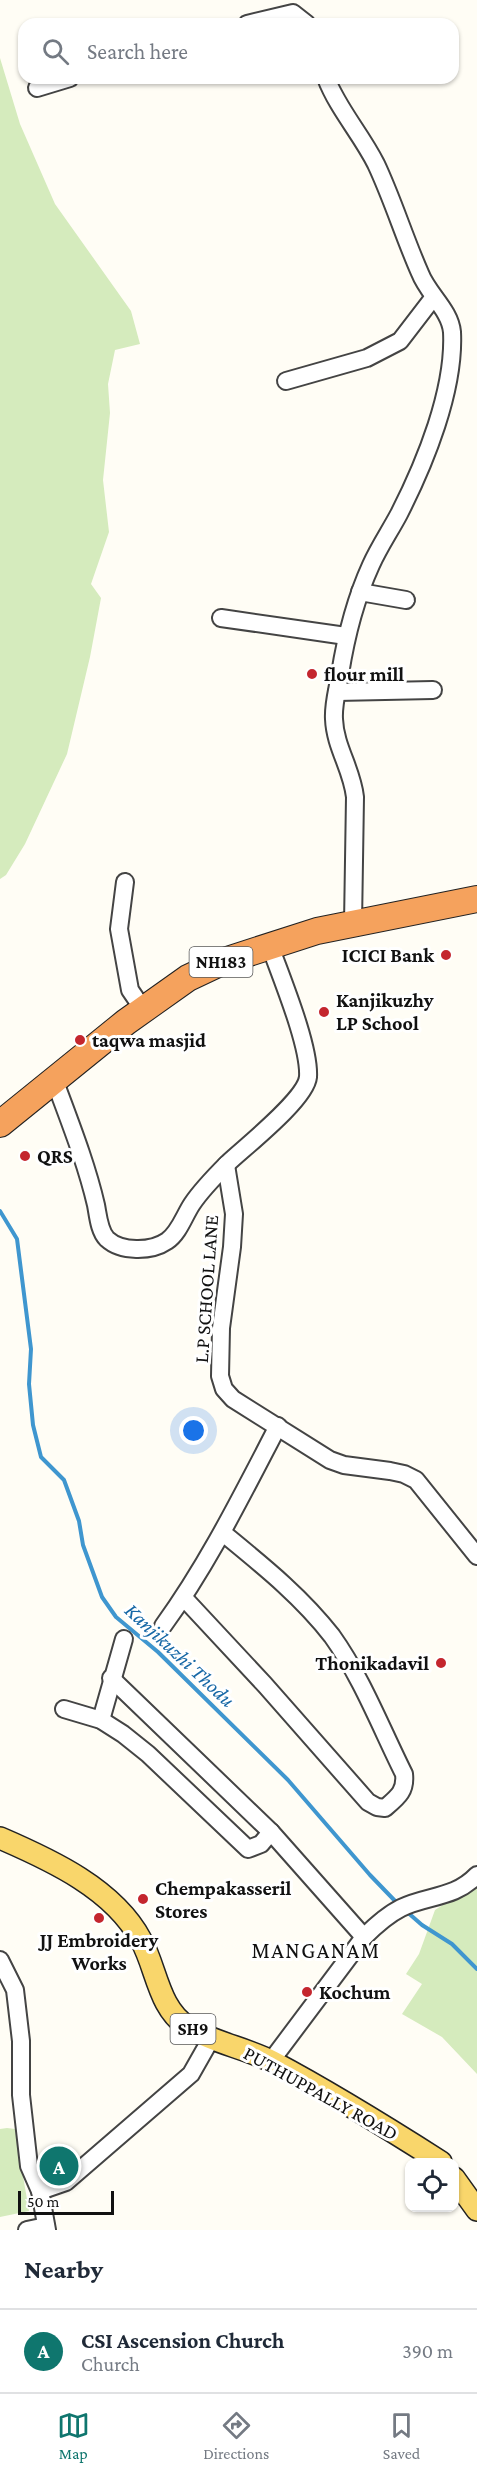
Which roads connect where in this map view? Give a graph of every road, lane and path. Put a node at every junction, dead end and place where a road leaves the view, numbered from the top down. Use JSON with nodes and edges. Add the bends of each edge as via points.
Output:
{"nodes":[{"id":1,"x":275,"y":18,"type":"edge"},
{"id":2,"x":299,"y":18,"type":"edge"},
{"id":3,"x":50,"y":84,"type":"edge"},
{"id":4,"x":328,"y":84,"type":"edge"},
{"id":5,"x":37,"y":88,"type":"dead end"},
{"id":6,"x":433,"y":297,"type":"junction"},
{"id":7,"x":286,"y":381,"type":"dead end"},
{"id":8,"x":360,"y":592,"type":"junction"},
{"id":9,"x":406,"y":600,"type":"dead end"},
{"id":10,"x":221,"y":618,"type":"dead end"},
{"id":11,"x":346,"y":636,"type":"junction"},
{"id":12,"x":433,"y":690,"type":"dead end"},
{"id":13,"x":337,"y":692,"type":"junction"},
{"id":14,"x":125,"y":882,"type":"dead end"},
{"id":15,"x":477,"y":899,"type":"edge"},
{"id":16,"x":354,"y":924,"type":"junction"},
{"id":17,"x":270,"y":946,"type":"junction"},
{"id":18,"x":143,"y":1009,"type":"junction"},
{"id":19,"x":54,"y":1079,"type":"junction"},
{"id":20,"x":5,"y":1121,"type":"edge"},
{"id":21,"x":226,"y":1165,"type":"junction"},
{"id":22,"x":278,"y":1426,"type":"junction"},
{"id":23,"x":223,"y":1533,"type":"junction"},
{"id":24,"x":471,"y":1538,"type":"edge"},
{"id":25,"x":477,"y":1556,"type":"edge"},
{"id":26,"x":184,"y":1598,"type":"junction"},
{"id":27,"x":163,"y":1626,"type":"dead end"},
{"id":28,"x":124,"y":1639,"type":"dead end"},
{"id":29,"x":111,"y":1678,"type":"junction"},
{"id":30,"x":64,"y":1710,"type":"dead end"},
{"id":31,"x":101,"y":1720,"type":"junction"},
{"id":32,"x":271,"y":1832,"type":"junction"},
{"id":33,"x":0,"y":1838,"type":"edge"},
{"id":34,"x":477,"y":1875,"type":"edge"},
{"id":35,"x":364,"y":1936,"type":"junction"},
{"id":36,"x":0,"y":1960,"type":"edge"},
{"id":37,"x":212,"y":2037,"type":"junction"},
{"id":38,"x":271,"y":2061,"type":"junction"},
{"id":39,"x":433,"y":2158,"type":"edge"},
{"id":40,"x":459,"y":2185,"type":"edge"},
{"id":41,"x":40,"y":2192,"type":"junction"},
{"id":42,"x":477,"y":2210,"type":"edge"},
{"id":43,"x":46,"y":2228,"type":"edge"},
{"id":44,"x":27,"y":2230,"type":"edge"}],
"edges":[{"from":1,"to":2,"type":"street","via":[[293,14]]},
{"from":3,"to":5,"type":"street"},
{"from":4,"to":6,"type":"street","via":[[375,164]]},
{"from":6,"to":7,"type":"street","via":[[399,341],[367,358]]},
{"from":6,"to":8,"type":"street","via":[[448,316],[452,331],[444,395],[422,469]]},
{"from":8,"to":9,"type":"street"},
{"from":8,"to":11,"type":"street"},
{"from":10,"to":11,"type":"street"},
{"from":11,"to":13,"type":"street"},
{"from":12,"to":13,"type":"street"},
{"from":13,"to":16,"type":"street","via":[[334,718],[338,741],[353,777],[355,796]]},
{"from":14,"to":18,"type":"street","via":[[119,929],[130,990]]},
{"from":15,"to":16,"type":"highway","number":"NH183"},
{"from":16,"to":17,"type":"highway","number":"NH183","via":[[295,936]]},
{"from":17,"to":18,"type":"highway","number":"NH183","via":[[203,970]]},
{"from":17,"to":21,"type":"street","name":"L.P SCHOOL LANE","via":[[297,1025],[308,1078],[291,1104]]},
{"from":18,"to":19,"type":"highway","number":"NH183"},
{"from":19,"to":20,"type":"highway","number":"NH183"},
{"from":19,"to":21,"type":"street","name":"L.P SCHOOL LANE","via":[[105,1237],[116,1246],[146,1248],[167,1242],[192,1203]]},
{"from":21,"to":22,"type":"street","name":"L.P SCHOOL LANE","via":[[234,1214],[221,1328],[220,1376],[233,1399]]},
{"from":22,"to":23,"type":"street"},
{"from":22,"to":24,"type":"street","name":"L.P SCHOOL LANE","via":[[330,1460],[404,1474],[416,1480]]},
{"from":23,"to":26,"type":"street"},
{"from":23,"to":26,"type":"street","via":[[285,1583],[332,1636],[355,1672],[404,1774],[405,1786],[399,1796],[385,1808],[368,1802]]},
{"from":24,"to":25,"type":"street","name":"L.P SCHOOL LANE"},
{"from":26,"to":27,"type":"street"},
{"from":28,"to":29,"type":"street"},
{"from":29,"to":31,"type":"street"},
{"from":29,"to":32,"type":"street"},
{"from":30,"to":31,"type":"street"},
{"from":31,"to":32,"type":"street","via":[[148,1754],[248,1849],[261,1845]]},
{"from":32,"to":35,"type":"street"},
{"from":33,"to":37,"type":"main road","name":"PUTHUPPALLY ROAD","number":"SH9","via":[[53,1860],[83,1880],[123,1916],[141,1940],[172,2013],[189,2027]]},
{"from":34,"to":35,"type":"street","via":[[458,1890],[402,1907]]},
{"from":35,"to":38,"type":"street"},
{"from":36,"to":41,"type":"street","via":[[15,1990],[29,2166]]},
{"from":37,"to":38,"type":"main road","name":"PUTHUPPALLY ROAD","number":"SH9"},
{"from":37,"to":41,"type":"street","via":[[191,2074],[66,2182]]},
{"from":38,"to":39,"type":"main road","name":"PUTHUPPALLY ROAD","number":"SH9"},
{"from":40,"to":42,"type":"main road"},
{"from":41,"to":43,"type":"street"},
{"from":43,"to":44,"type":"street"}]}
